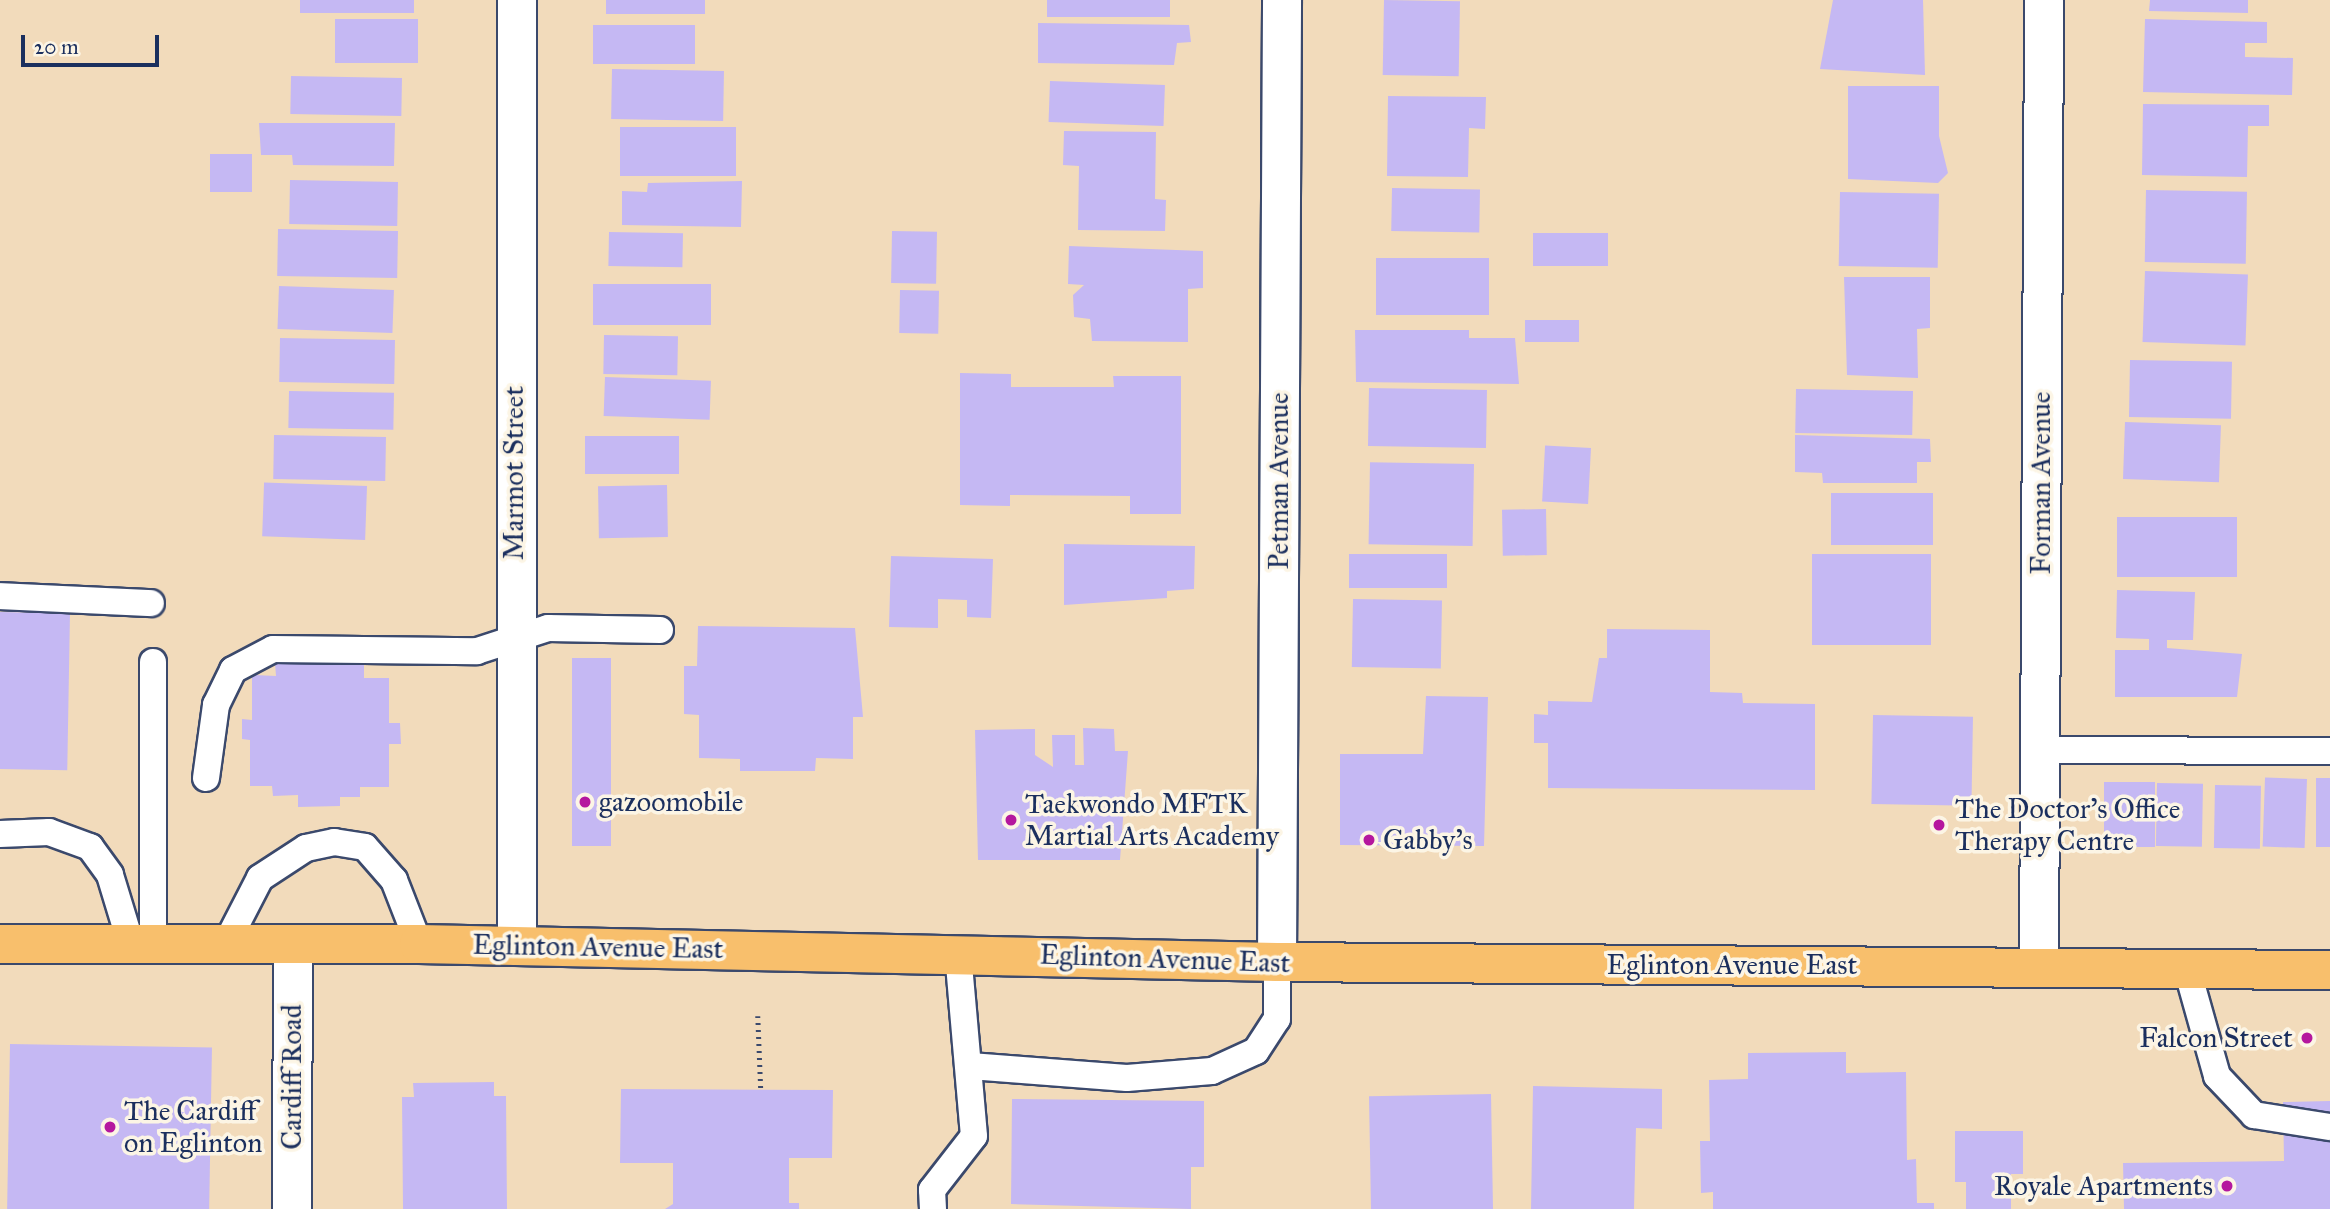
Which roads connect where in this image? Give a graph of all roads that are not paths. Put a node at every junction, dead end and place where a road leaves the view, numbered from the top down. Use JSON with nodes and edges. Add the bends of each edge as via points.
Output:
{"nodes":[{"id":1,"x":517,"y":0,"type":"edge"},
{"id":2,"x":1282,"y":0,"type":"edge"},
{"id":3,"x":2044,"y":0,"type":"edge"},
{"id":4,"x":0,"y":596,"type":"edge"},
{"id":5,"x":151,"y":603,"type":"dead end"},
{"id":6,"x":660,"y":630,"type":"dead end"},
{"id":7,"x":513,"y":638,"type":"junction"},
{"id":8,"x":153,"y":662,"type":"dead end"},
{"id":9,"x":2043,"y":750,"type":"junction"},
{"id":10,"x":2330,"y":751,"type":"edge"},
{"id":11,"x":206,"y":778,"type":"dead end"},
{"id":12,"x":0,"y":834,"type":"edge"},
{"id":13,"x":0,"y":944,"type":"edge"},
{"id":14,"x":142,"y":944,"type":"junction"},
{"id":15,"x":226,"y":944,"type":"junction"},
{"id":16,"x":293,"y":944,"type":"junction"},
{"id":17,"x":419,"y":944,"type":"junction"},
{"id":18,"x":517,"y":946,"type":"junction"},
{"id":19,"x":958,"y":953,"type":"junction"},
{"id":20,"x":1278,"y":962,"type":"junction"},
{"id":21,"x":2039,"y":966,"type":"junction"},
{"id":22,"x":2187,"y":969,"type":"junction"},
{"id":23,"x":2330,"y":970,"type":"edge"},
{"id":24,"x":970,"y":1066,"type":"junction"},
{"id":25,"x":2330,"y":1127,"type":"edge"},
{"id":26,"x":292,"y":1209,"type":"edge"},
{"id":27,"x":933,"y":1209,"type":"edge"}],
"edges":[{"from":1,"to":7,"type":"street","name":"Marmot Street"},
{"from":2,"to":20,"type":"street","name":"Petman Avenue"},
{"from":3,"to":9,"type":"street","name":"Forman Avenue"},
{"from":4,"to":5,"type":"lane"},
{"from":6,"to":7,"type":"lane","via":[[548,628]]},
{"from":7,"to":11,"type":"lane","via":[[477,650],[273,649],[246,659],[216,705]]},
{"from":7,"to":18,"type":"street","name":"Marmot Street"},
{"from":8,"to":14,"type":"lane"},
{"from":9,"to":10,"type":"lane"},
{"from":9,"to":21,"type":"street","name":"Forman Avenue"},
{"from":12,"to":14,"type":"lane","via":[[49,832],[90,847],[110,875]]},
{"from":13,"to":14,"type":"main road","name":"Eglinton Avenue East"},
{"from":14,"to":15,"type":"main road","name":"Eglinton Avenue East"},
{"from":15,"to":16,"type":"main road","name":"Eglinton Avenue East"},
{"from":15,"to":17,"type":"lane","via":[[260,878],[306,848],[334,842],[365,847],[394,880]]},
{"from":16,"to":17,"type":"main road","name":"Eglinton Avenue East"},
{"from":16,"to":26,"type":"street","name":"Cardiff Road"},
{"from":17,"to":18,"type":"main road","name":"Eglinton Avenue East"},
{"from":18,"to":19,"type":"main road","name":"Eglinton Avenue East"},
{"from":19,"to":20,"type":"main road","name":"Eglinton Avenue East"},
{"from":19,"to":24,"type":"lane"},
{"from":20,"to":21,"type":"main road","name":"Eglinton Avenue East"},
{"from":20,"to":24,"type":"lane","via":[[1277,1019],[1256,1051],[1212,1071],[1126,1078]]},
{"from":21,"to":22,"type":"main road","name":"Eglinton Avenue East"},
{"from":22,"to":23,"type":"main road","name":"Eglinton Avenue East"},
{"from":22,"to":25,"type":"lane","via":[[2217,1076],[2254,1115]]},
{"from":24,"to":27,"type":"lane","via":[[974,1136],[932,1190]]}]}
